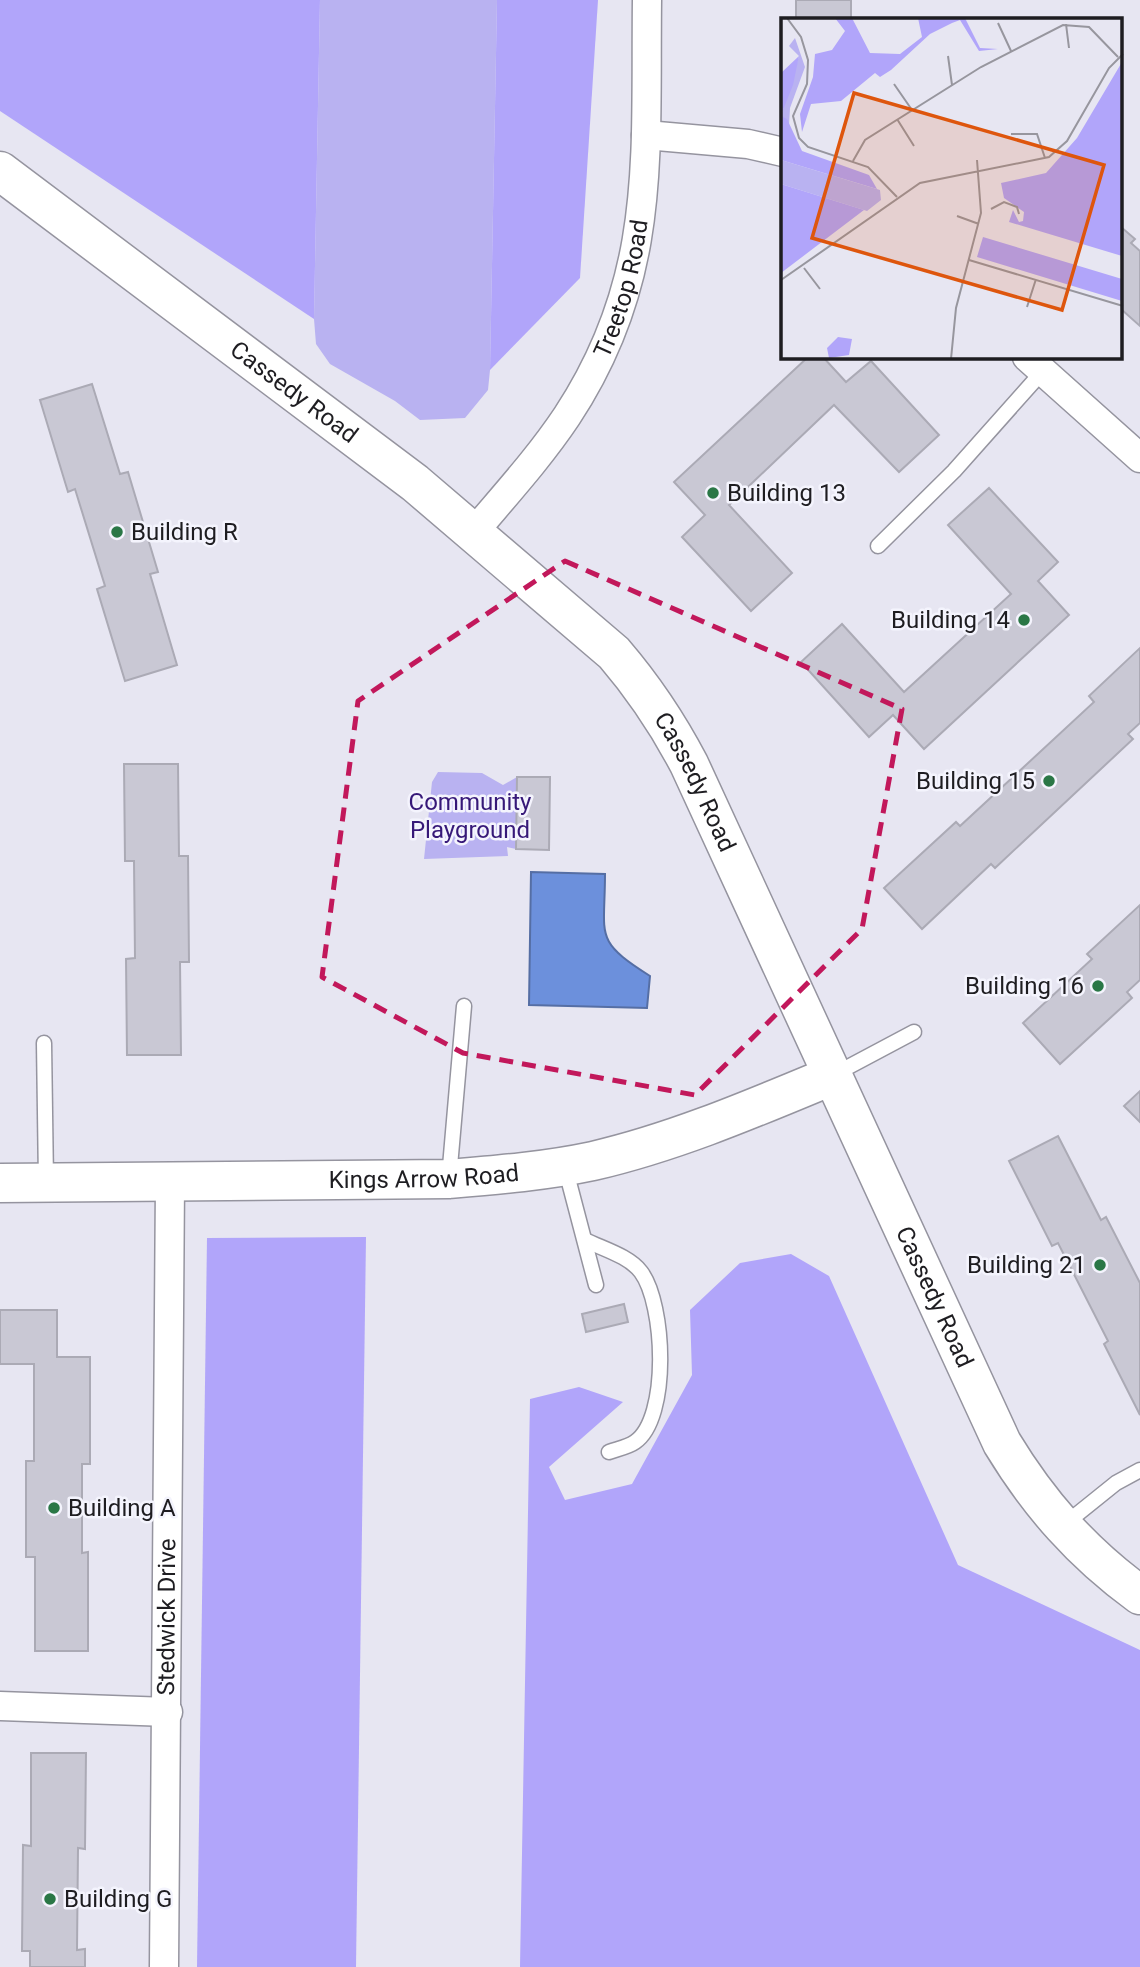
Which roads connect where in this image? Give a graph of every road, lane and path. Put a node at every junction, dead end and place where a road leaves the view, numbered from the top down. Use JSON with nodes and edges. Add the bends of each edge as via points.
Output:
{"nodes":[{"id":1,"x":647,"y":0,"type":"edge"},
{"id":2,"x":646,"y":135,"type":"junction"},
{"id":3,"x":781,"y":152,"type":"edge"},
{"id":4,"x":0,"y":171,"type":"edge"},
{"id":5,"x":1035,"y":364,"type":"edge"},
{"id":6,"x":1140,"y":457,"type":"edge"},
{"id":7,"x":473,"y":533,"type":"junction"},
{"id":8,"x":878,"y":546,"type":"dead end"},
{"id":9,"x":464,"y":1006,"type":"dead end"},
{"id":10,"x":914,"y":1032,"type":"dead end"},
{"id":11,"x":44,"y":1043,"type":"dead end"},
{"id":12,"x":831,"y":1076,"type":"junction"},
{"id":13,"x":565,"y":1166,"type":"junction"},
{"id":14,"x":449,"y":1179,"type":"junction"},
{"id":15,"x":46,"y":1182,"type":"junction"},
{"id":16,"x":170,"y":1182,"type":"junction"},
{"id":17,"x":0,"y":1183,"type":"edge"},
{"id":18,"x":585,"y":1240,"type":"junction"},
{"id":19,"x":596,"y":1285,"type":"dead end"},
{"id":20,"x":609,"y":1452,"type":"dead end"},
{"id":21,"x":1140,"y":1470,"type":"edge"},
{"id":22,"x":1062,"y":1527,"type":"junction"},
{"id":23,"x":1140,"y":1595,"type":"edge"},
{"id":24,"x":0,"y":1706,"type":"edge"},
{"id":25,"x":168,"y":1712,"type":"junction"},
{"id":26,"x":164,"y":1967,"type":"edge"}],
"edges":[{"from":1,"to":2,"type":"street","name":"Treetop Road"},
{"from":2,"to":3,"type":"street"},
{"from":2,"to":7,"type":"street","name":"Treetop Road","via":[[637,247],[608,337],[566,417]]},
{"from":4,"to":7,"type":"street","name":"Cassedy Road","via":[[415,483]]},
{"from":5,"to":6,"type":"street"},
{"from":5,"to":8,"type":"lane","via":[[954,471]]},
{"from":7,"to":12,"type":"street","name":"Cassedy Road","via":[[614,653],[660,712],[689,764]]},
{"from":9,"to":14,"type":"lane"},
{"from":10,"to":12,"type":"lane"},
{"from":11,"to":15,"type":"lane"},
{"from":12,"to":13,"type":"street","name":"Kings Arrow Road","via":[[665,1140]]},
{"from":12,"to":22,"type":"street","name":"Cassedy Road","via":[[1002,1443]]},
{"from":13,"to":14,"type":"street","name":"Kings Arrow Road"},
{"from":13,"to":18,"type":"lane"},
{"from":14,"to":16,"type":"street","name":"Kings Arrow Road"},
{"from":15,"to":16,"type":"street","name":"Kings Arrow Road"},
{"from":15,"to":17,"type":"street","name":"Kings Arrow Road"},
{"from":16,"to":25,"type":"street","name":"Stedwick Drive"},
{"from":18,"to":19,"type":"lane"},
{"from":18,"to":20,"type":"lane","via":[[622,1256],[640,1270],[652,1290],[658,1318],[660,1354],[650,1422],[635,1442]]},
{"from":21,"to":22,"type":"lane","via":[[1116,1483]]},
{"from":22,"to":23,"type":"street","name":"Cassedy Road"},
{"from":24,"to":25,"type":"street"},
{"from":25,"to":26,"type":"street","name":"Stedwick Drive"}]}
